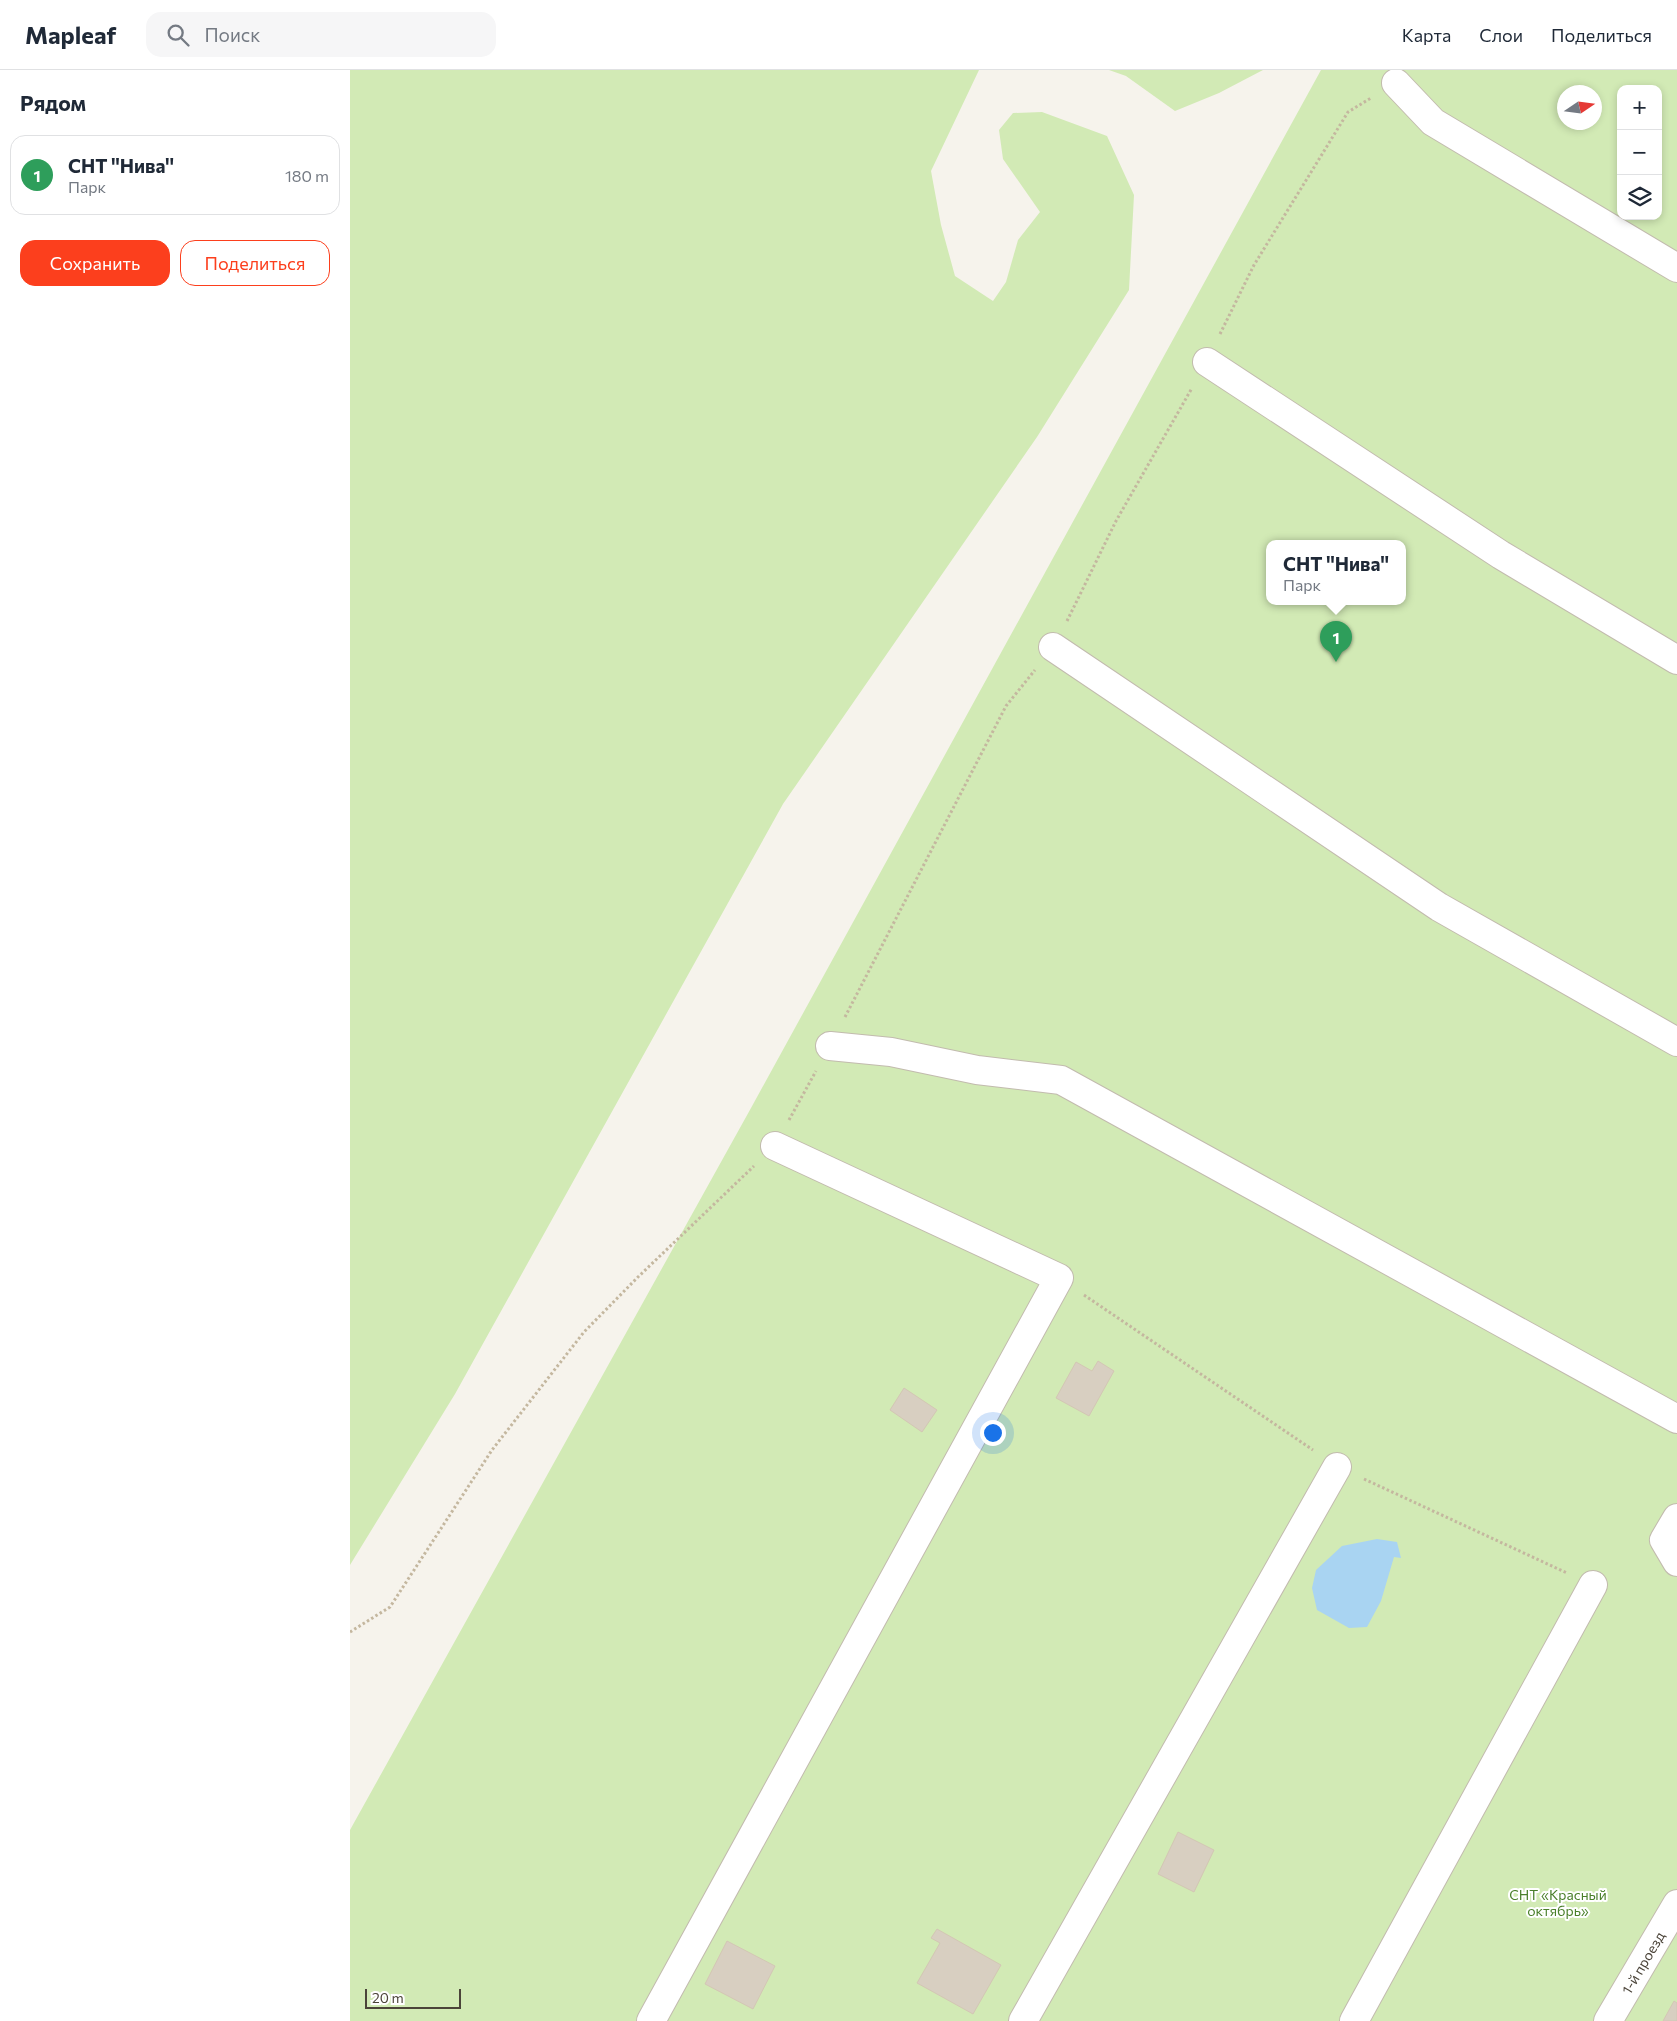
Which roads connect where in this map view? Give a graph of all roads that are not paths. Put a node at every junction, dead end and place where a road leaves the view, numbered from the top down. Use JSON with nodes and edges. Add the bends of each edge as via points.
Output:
{"nodes":[{"id":1,"x":1396,"y":83,"type":"road end"},
{"id":2,"x":1677,"y":268,"type":"edge"},
{"id":3,"x":1207,"y":362,"type":"road end"},
{"id":4,"x":1053,"y":647,"type":"road end"},
{"id":5,"x":1677,"y":660,"type":"edge"},
{"id":6,"x":1677,"y":1042,"type":"edge"},
{"id":7,"x":830,"y":1046,"type":"road end"},
{"id":8,"x":775,"y":1146,"type":"road end"},
{"id":9,"x":1677,"y":1419,"type":"edge"},
{"id":10,"x":1337,"y":1467,"type":"dead end"},
{"id":11,"x":1677,"y":1518,"type":"edge"},
{"id":12,"x":1677,"y":1562,"type":"edge"},
{"id":13,"x":1593,"y":1584,"type":"dead end"},
{"id":14,"x":1677,"y":1904,"type":"edge"},
{"id":15,"x":651,"y":2021,"type":"edge"},
{"id":16,"x":1023,"y":2021,"type":"edge"},
{"id":17,"x":1354,"y":2021,"type":"edge"},
{"id":18,"x":1608,"y":2021,"type":"edge"}],
"edges":[{"from":1,"to":2,"type":"street","via":[[1433,122]]},
{"from":3,"to":5,"type":"street","via":[[1501,555]]},
{"from":4,"to":6,"type":"street","via":[[1439,907]]},
{"from":7,"to":9,"type":"street","via":[[891,1052],[977,1070],[1061,1080]]},
{"from":8,"to":15,"type":"street","via":[[1059,1278]]},
{"from":10,"to":16,"type":"street"},
{"from":11,"to":12,"type":"street","via":[[1664,1540]]},
{"from":13,"to":17,"type":"street"},
{"from":14,"to":18,"type":"street","name":"1-й проезд"}]}
